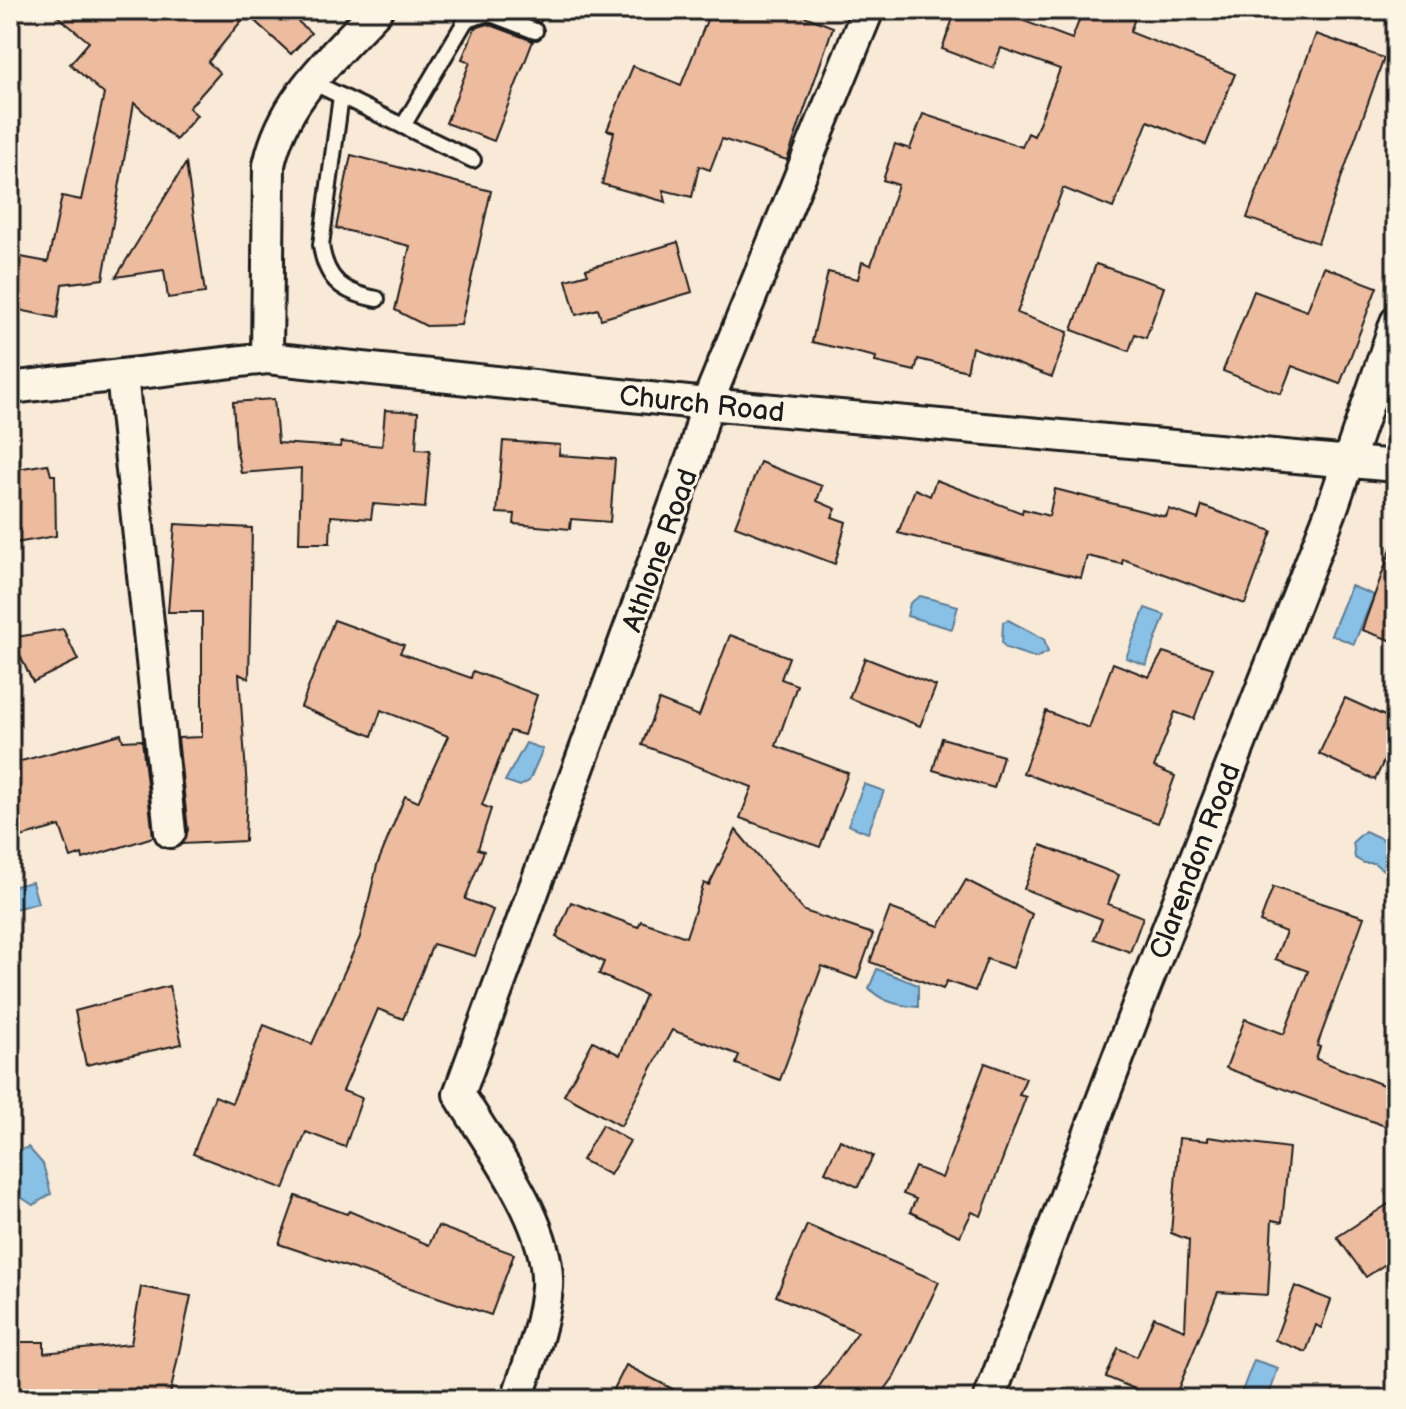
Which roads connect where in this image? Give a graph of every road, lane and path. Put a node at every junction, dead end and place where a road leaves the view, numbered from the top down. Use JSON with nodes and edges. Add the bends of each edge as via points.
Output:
{"nodes":[{"id":1,"x":377,"y":10,"type":"edge"},
{"id":2,"x":868,"y":10,"type":"edge"},
{"id":3,"x":535,"y":31,"type":"dead end"},
{"id":4,"x":309,"y":81,"type":"junction"},
{"id":5,"x":341,"y":96,"type":"junction"},
{"id":6,"x":403,"y":126,"type":"junction"},
{"id":7,"x":473,"y":160,"type":"dead end"},
{"id":8,"x":377,"y":299,"type":"dead end"},
{"id":9,"x":1396,"y":322,"type":"edge"},
{"id":10,"x":267,"y":358,"type":"junction"},
{"id":11,"x":122,"y":375,"type":"junction"},
{"id":12,"x":10,"y":388,"type":"edge"},
{"id":13,"x":707,"y":404,"type":"junction"},
{"id":14,"x":1346,"y":461,"type":"junction"},
{"id":15,"x":1396,"y":466,"type":"edge"},
{"id":16,"x":170,"y":832,"type":"dead end"},
{"id":17,"x":517,"y":1399,"type":"edge"},
{"id":18,"x":989,"y":1399,"type":"edge"}],
"edges":[{"from":1,"to":4,"type":"street"},
{"from":2,"to":13,"type":"street","name":"Athlone Road"},
{"from":3,"to":6,"type":"lane","via":[[488,13],[466,20]]},
{"from":4,"to":5,"type":"lane"},
{"from":4,"to":10,"type":"street","via":[[282,123],[269,165]]},
{"from":5,"to":6,"type":"lane"},
{"from":5,"to":8,"type":"lane","via":[[323,258],[342,289]]},
{"from":6,"to":7,"type":"lane"},
{"from":9,"to":14,"type":"street","name":"Clarendon Road"},
{"from":10,"to":11,"type":"street","name":"Church Road"},
{"from":10,"to":13,"type":"street","name":"Church Road"},
{"from":11,"to":12,"type":"street","name":"Church Road"},
{"from":11,"to":16,"type":"street"},
{"from":13,"to":14,"type":"street","name":"Church Road"},
{"from":13,"to":17,"type":"street","name":"Athlone Road","via":[[693,455],[459,1094],[528,1211],[542,1245],[547,1284],[540,1329]]},
{"from":14,"to":15,"type":"street","name":"Church Road"},
{"from":14,"to":18,"type":"street","name":"Clarendon Road"}]}
